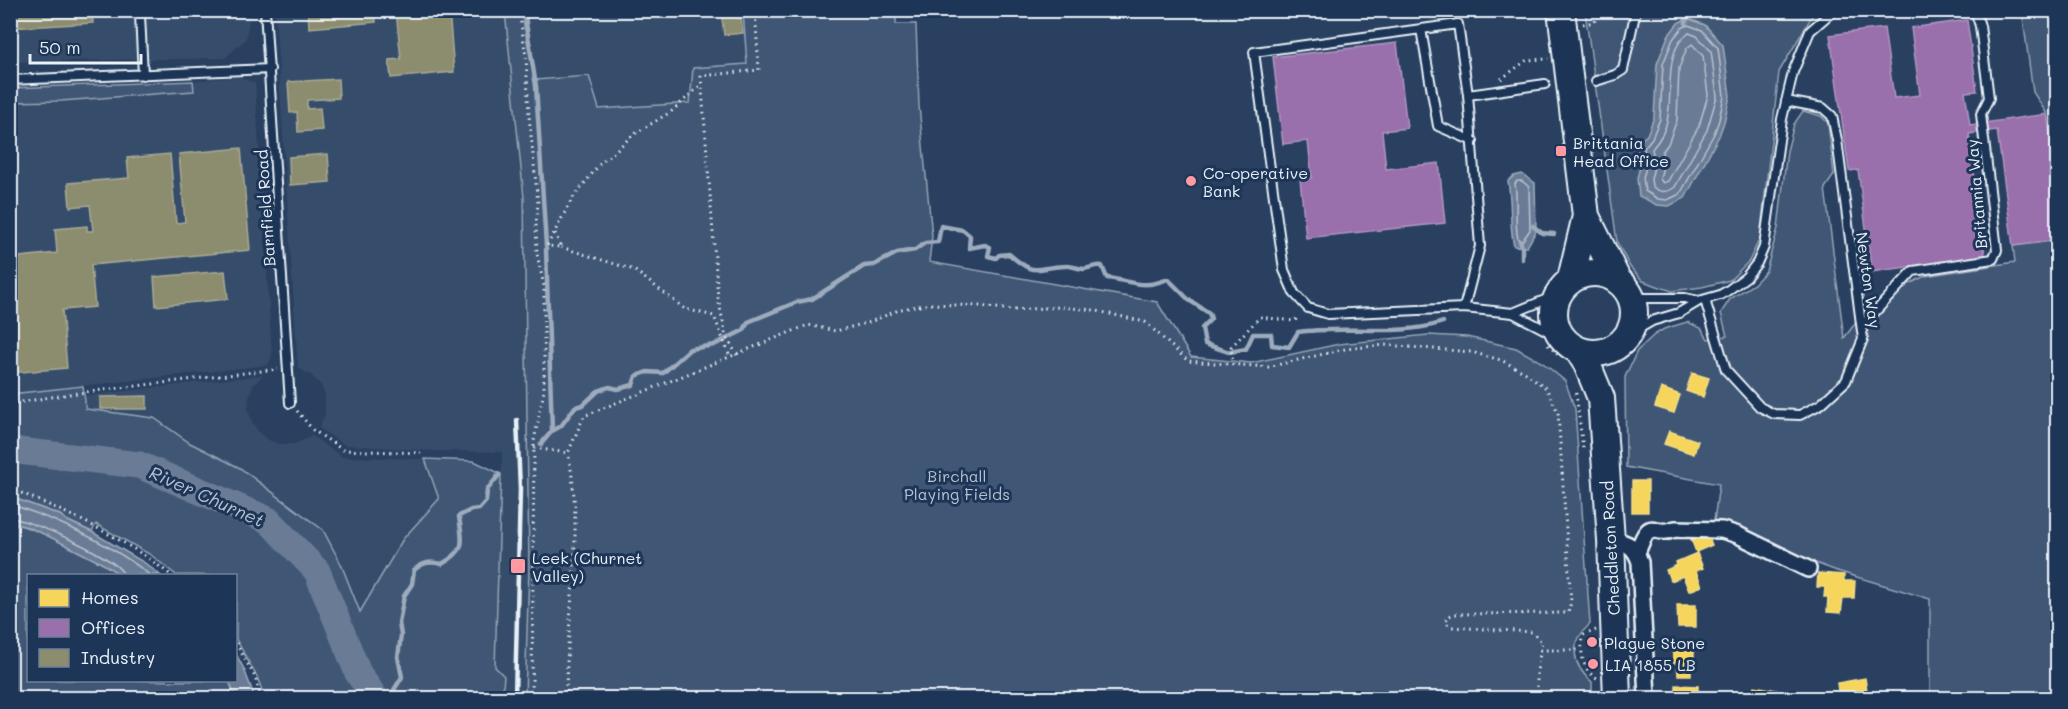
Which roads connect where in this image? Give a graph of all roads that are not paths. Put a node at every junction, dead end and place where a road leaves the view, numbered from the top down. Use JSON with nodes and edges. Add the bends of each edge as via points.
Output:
{"nodes":[{"id":1,"x":143,"y":10,"type":"edge"},
{"id":2,"x":266,"y":10,"type":"edge"},
{"id":3,"x":1561,"y":10,"type":"edge"},
{"id":4,"x":1636,"y":10,"type":"edge"},
{"id":5,"x":1834,"y":10,"type":"edge"},
{"id":6,"x":1975,"y":10,"type":"edge"},
{"id":7,"x":1421,"y":29,"type":"junction"},
{"id":8,"x":270,"y":69,"type":"junction"},
{"id":9,"x":143,"y":75,"type":"junction"},
{"id":10,"x":10,"y":80,"type":"edge"},
{"id":11,"x":1596,"y":81,"type":"dead end"},
{"id":12,"x":1545,"y":84,"type":"dead end"},
{"id":13,"x":1468,"y":95,"type":"junction"},
{"id":14,"x":1786,"y":101,"type":"junction"},
{"id":15,"x":1473,"y":141,"type":"junction"},
{"id":16,"x":1586,"y":216,"type":"junction"},
{"id":17,"x":1564,"y":287,"type":"junction"},
{"id":18,"x":1624,"y":289,"type":"junction"},
{"id":19,"x":1702,"y":301,"type":"junction"},
{"id":20,"x":1464,"y":308,"type":"junction"},
{"id":21,"x":1513,"y":313,"type":"junction"},
{"id":22,"x":1862,"y":326,"type":"junction"},
{"id":23,"x":1623,"y":340,"type":"junction"},
{"id":24,"x":1560,"y":346,"type":"junction"},
{"id":25,"x":1601,"y":398,"type":"junction"},
{"id":26,"x":290,"y":403,"type":"road end"},
{"id":27,"x":1611,"y":540,"type":"junction"},
{"id":28,"x":1637,"y":553,"type":"junction"},
{"id":29,"x":1808,"y":568,"type":"dead end"},
{"id":30,"x":1611,"y":690,"type":"edge"},
{"id":31,"x":1647,"y":699,"type":"edge"}],
"edges":[{"from":1,"to":9,"type":"lane"},
{"from":2,"to":8,"type":"lane","name":"Barnfield Road"},
{"from":3,"to":16,"type":"highway","name":"Cheddleton Road"},
{"from":4,"to":11,"type":"lane","via":[[1623,70]]},
{"from":5,"to":14,"type":"lane","via":[[1810,31]]},
{"from":6,"to":22,"type":"lane","name":"Britannia Way","via":[[1989,98],[1981,114],[1997,250],[1993,259],[1913,271]]},
{"from":7,"to":13,"type":"lane","via":[[1458,24]]},
{"from":7,"to":15,"type":"lane","via":[[1438,126]]},
{"from":7,"to":20,"type":"lane","via":[[1254,52],[1284,270],[1294,293],[1308,308],[1328,314]]},
{"from":8,"to":9,"type":"lane"},
{"from":8,"to":26,"type":"lane","name":"Barnfield Road"},
{"from":9,"to":10,"type":"lane"},
{"from":12,"to":13,"type":"lane"},
{"from":13,"to":15,"type":"lane"},
{"from":14,"to":19,"type":"lane","via":[[1764,247],[1758,264],[1720,296]]},
{"from":14,"to":22,"type":"lane","name":"Newton Way","via":[[1823,108],[1832,116]]},
{"from":15,"to":20,"type":"lane","via":[[1480,246]]},
{"from":16,"to":17,"type":"highway","name":"Cheddleton Road"},
{"from":16,"to":18,"type":"highway","name":"Cheddleton Road"},
{"from":17,"to":18,"type":"highway","via":[[1585,273],[1595,272],[1609,275]]},
{"from":17,"to":21,"type":"lane"},
{"from":17,"to":24,"type":"highway","name":"Cheddleton Road","via":[[1554,305],[1553,320]]},
{"from":18,"to":19,"type":"lane"},
{"from":18,"to":23,"type":"highway","name":"Cheddleton Road","via":[[1634,316]]},
{"from":19,"to":22,"type":"lane","name":"Newton Way","via":[[1726,370],[1760,407],[1774,414],[1800,415],[1821,404],[1846,381],[1863,339]]},
{"from":19,"to":23,"type":"lane","via":[[1652,321]]},
{"from":20,"to":21,"type":"lane"},
{"from":21,"to":24,"type":"lane"},
{"from":23,"to":24,"type":"highway","via":[[1599,353]]},
{"from":23,"to":25,"type":"highway","name":"Cheddleton Road"},
{"from":24,"to":25,"type":"highway","name":"Cheddleton Road","via":[[1587,364]]},
{"from":25,"to":27,"type":"highway","name":"Cheddleton Road"},
{"from":27,"to":28,"type":"street","via":[[1624,542]]},
{"from":27,"to":30,"type":"highway","name":"Cheddleton Road"},
{"from":28,"to":29,"type":"street","via":[[1644,533],[1650,529],[1722,530]]},
{"from":28,"to":31,"type":"street"}]}
